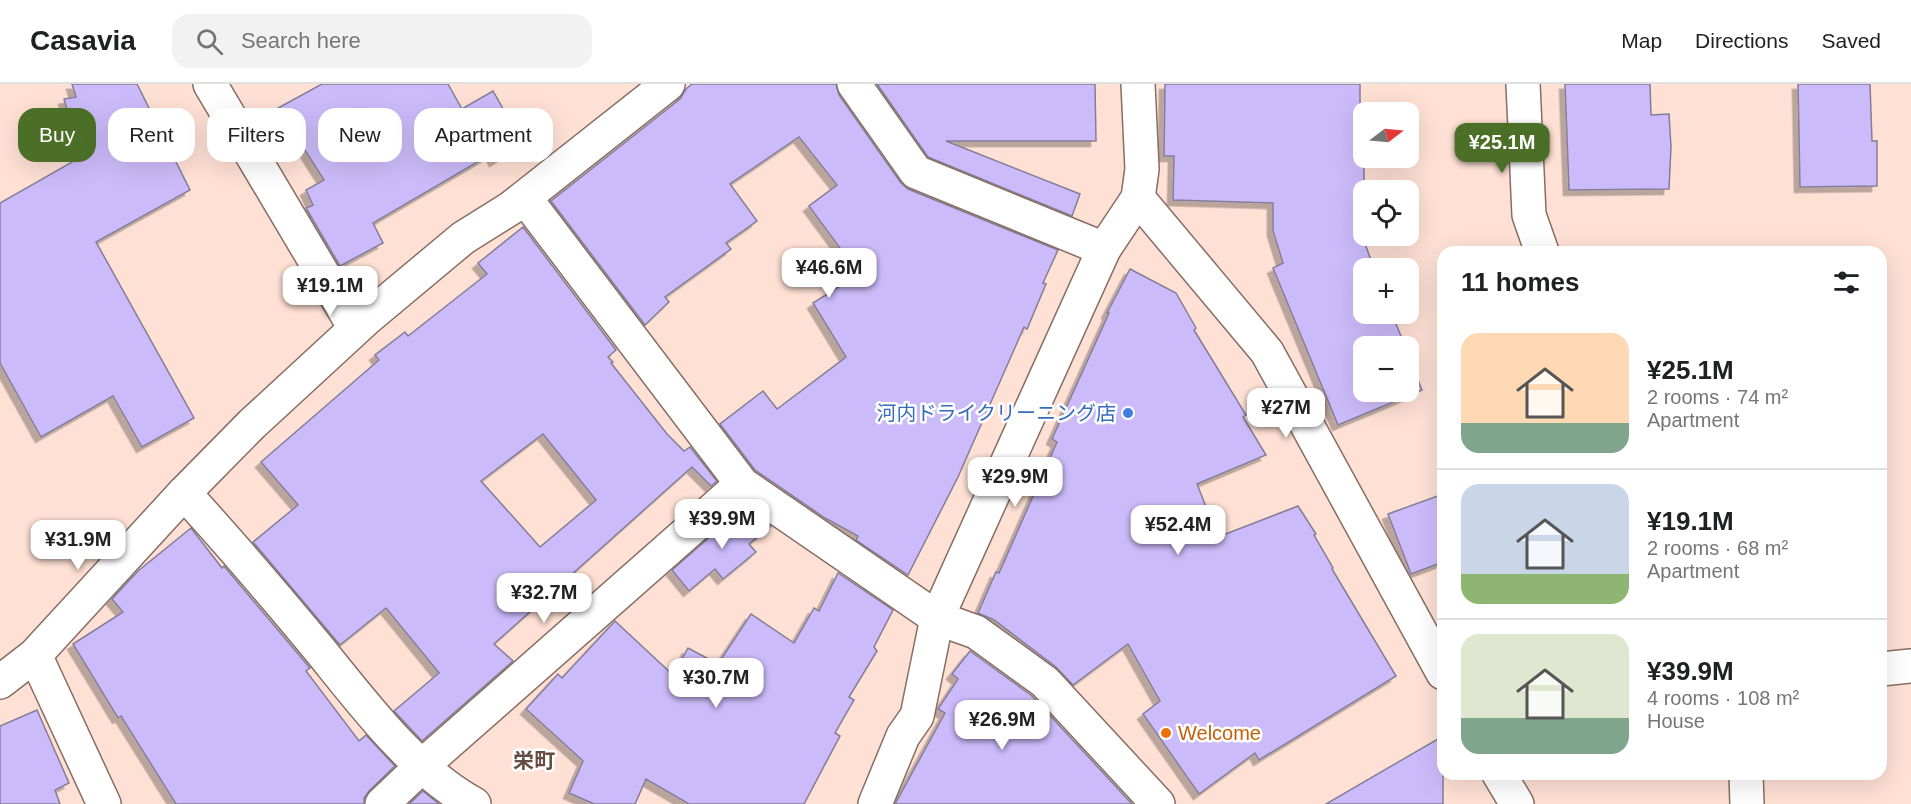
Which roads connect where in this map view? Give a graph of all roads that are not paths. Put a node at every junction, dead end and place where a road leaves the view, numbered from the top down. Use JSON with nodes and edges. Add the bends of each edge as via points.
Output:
{"nodes":[{"id":1,"x":210,"y":84,"type":"edge"},
{"id":2,"x":668,"y":84,"type":"edge"},
{"id":3,"x":854,"y":84,"type":"edge"},
{"id":4,"x":1138,"y":84,"type":"edge"},
{"id":5,"x":1523,"y":84,"type":"edge"},
{"id":6,"x":525,"y":198,"type":"junction"},
{"id":7,"x":1138,"y":198,"type":"junction"},
{"id":8,"x":1540,"y":246,"type":"edge"},
{"id":9,"x":1104,"y":249,"type":"junction"},
{"id":10,"x":355,"y":328,"type":"junction"},
{"id":11,"x":742,"y":484,"type":"junction"},
{"id":12,"x":184,"y":493,"type":"junction"},
{"id":13,"x":937,"y":618,"type":"junction"},
{"id":14,"x":35,"y":655,"type":"junction"},
{"id":15,"x":1437,"y":662,"type":"edge"},
{"id":16,"x":1911,"y":666,"type":"edge"},
{"id":17,"x":1887,"y":668,"type":"edge"},
{"id":18,"x":0,"y":682,"type":"edge"},
{"id":19,"x":422,"y":766,"type":"junction"},
{"id":20,"x":1502,"y":780,"type":"edge"},
{"id":21,"x":1746,"y":780,"type":"edge"},
{"id":22,"x":104,"y":804,"type":"edge"},
{"id":23,"x":382,"y":804,"type":"edge"},
{"id":24,"x":474,"y":804,"type":"edge"},
{"id":25,"x":875,"y":804,"type":"edge"},
{"id":26,"x":1158,"y":804,"type":"edge"},
{"id":27,"x":1516,"y":804,"type":"edge"},
{"id":28,"x":1747,"y":804,"type":"edge"}],
"edges":[{"from":1,"to":10,"type":"street"},
{"from":2,"to":6,"type":"street"},
{"from":3,"to":9,"type":"street","via":[[916,172]]},
{"from":4,"to":7,"type":"street","via":[[1142,169]]},
{"from":5,"to":8,"type":"street","via":[[1529,215]]},
{"from":6,"to":10,"type":"street","via":[[463,238]]},
{"from":6,"to":11,"type":"street"},
{"from":7,"to":9,"type":"street"},
{"from":7,"to":15,"type":"street","via":[[1267,352]]},
{"from":9,"to":13,"type":"street"},
{"from":10,"to":12,"type":"street"},
{"from":11,"to":13,"type":"street"},
{"from":11,"to":19,"type":"street"},
{"from":12,"to":14,"type":"street"},
{"from":12,"to":19,"type":"street","via":[[236,549],[368,710]]},
{"from":13,"to":25,"type":"street","via":[[917,716],[903,736]]},
{"from":13,"to":26,"type":"street","via":[[976,632],[1045,682]]},
{"from":14,"to":18,"type":"street"},
{"from":14,"to":22,"type":"street"},
{"from":16,"to":17,"type":"street"},
{"from":19,"to":23,"type":"street"},
{"from":19,"to":24,"type":"street"},
{"from":20,"to":27,"type":"street"},
{"from":21,"to":28,"type":"street"}]}
